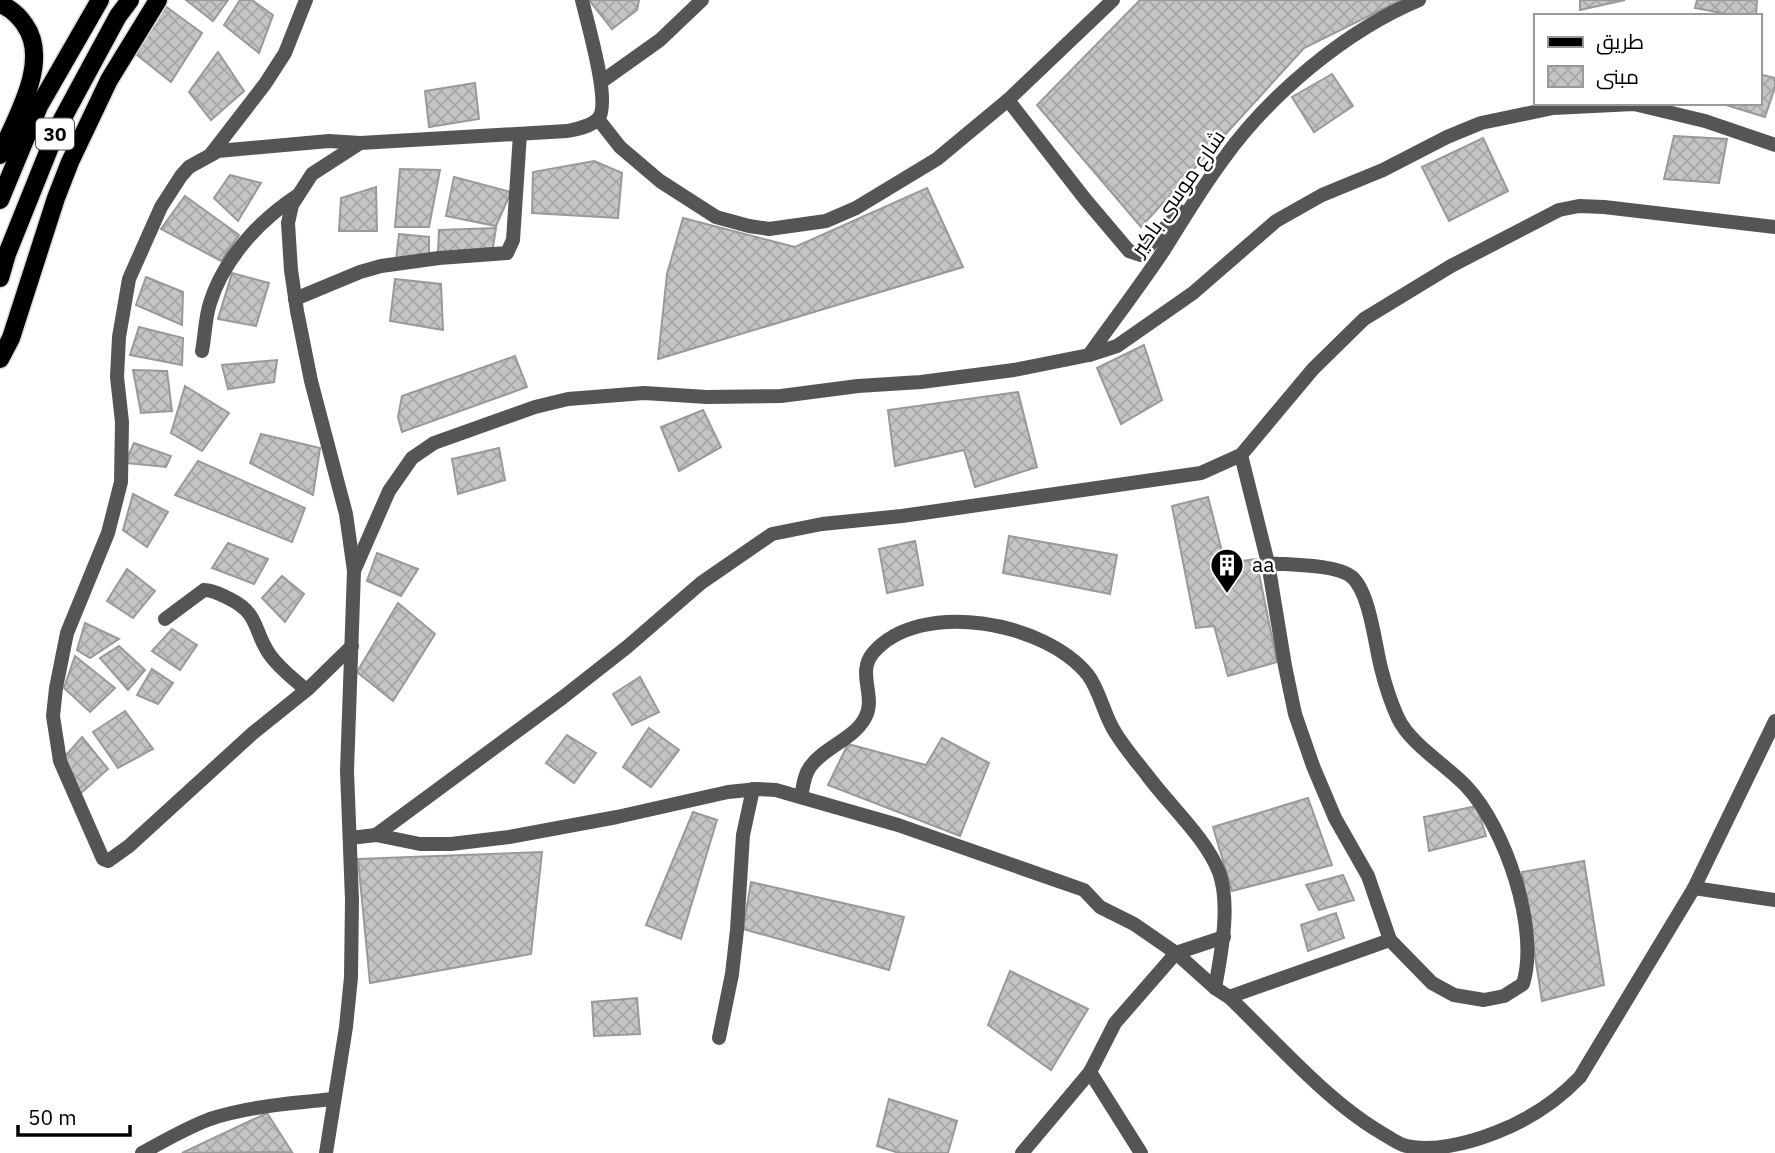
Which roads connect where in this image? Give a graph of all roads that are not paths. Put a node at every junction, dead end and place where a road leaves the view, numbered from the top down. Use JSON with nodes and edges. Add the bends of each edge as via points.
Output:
{"nodes":[{"id":1,"x":100,"y":0,"type":"edge"},
{"id":2,"x":130,"y":0,"type":"edge"},
{"id":3,"x":158,"y":0,"type":"edge"},
{"id":4,"x":306,"y":0,"type":"edge"},
{"id":5,"x":582,"y":0,"type":"edge"},
{"id":6,"x":702,"y":0,"type":"edge"},
{"id":7,"x":1113,"y":0,"type":"edge"},
{"id":8,"x":1419,"y":0,"type":"edge"},
{"id":9,"x":0,"y":4,"type":"edge"},
{"id":10,"x":601,"y":82,"type":"junction"},
{"id":11,"x":1008,"y":100,"type":"junction"},
{"id":12,"x":1614,"y":105,"type":"edge"},
{"id":13,"x":1638,"y":105,"type":"edge"},
{"id":14,"x":598,"y":119,"type":"junction"},
{"id":15,"x":520,"y":134,"type":"junction"},
{"id":16,"x":360,"y":143,"type":"junction"},
{"id":17,"x":1775,"y":145,"type":"edge"},
{"id":18,"x":211,"y":154,"type":"junction"},
{"id":19,"x":0,"y":155,"type":"edge"},
{"id":20,"x":298,"y":194,"type":"junction"},
{"id":21,"x":0,"y":200,"type":"edge"},
{"id":22,"x":1194,"y":203,"type":"junction"},
{"id":23,"x":1775,"y":227,"type":"edge"},
{"id":24,"x":0,"y":278,"type":"edge"},
{"id":25,"x":295,"y":299,"type":"junction"},
{"id":26,"x":202,"y":351,"type":"dead end"},
{"id":27,"x":1089,"y":355,"type":"junction"},
{"id":28,"x":0,"y":359,"type":"edge"},
{"id":29,"x":1241,"y":455,"type":"junction"},
{"id":30,"x":1268,"y":563,"type":"junction"},
{"id":31,"x":354,"y":570,"type":"junction"},
{"id":32,"x":166,"y":619,"type":"dead end"},
{"id":33,"x":352,"y":646,"type":"junction"},
{"id":34,"x":306,"y":690,"type":"junction"},
{"id":35,"x":1775,"y":721,"type":"edge"},
{"id":36,"x":753,"y":789,"type":"junction"},
{"id":37,"x":801,"y":797,"type":"junction"},
{"id":38,"x":376,"y":835,"type":"junction"},
{"id":39,"x":350,"y":838,"type":"junction"},
{"id":40,"x":1694,"y":888,"type":"junction"},
{"id":41,"x":1775,"y":900,"type":"edge"},
{"id":42,"x":1224,"y":937,"type":"junction"},
{"id":43,"x":1390,"y":940,"type":"junction"},
{"id":44,"x":1176,"y":953,"type":"junction"},
{"id":45,"x":1215,"y":988,"type":"junction"},
{"id":46,"x":1229,"y":997,"type":"junction"},
{"id":47,"x":719,"y":1038,"type":"dead end"},
{"id":48,"x":1090,"y":1072,"type":"junction"},
{"id":49,"x":334,"y":1099,"type":"junction"},
{"id":50,"x":142,"y":1153,"type":"edge"},
{"id":51,"x":326,"y":1153,"type":"edge"},
{"id":52,"x":1022,"y":1153,"type":"edge"},
{"id":53,"x":1141,"y":1153,"type":"edge"}],
"edges":[{"from":1,"to":21,"type":"main road","number":"30","via":[[39,106]]},
{"from":2,"to":24,"type":"main road","number":"30","via":[[58,127]]},
{"from":3,"to":28,"type":"main road","via":[[109,80],[70,162]]},
{"from":4,"to":18,"type":"street","via":[[285,53]]},
{"from":5,"to":10,"type":"street"},
{"from":6,"to":10,"type":"street","via":[[660,40]]},
{"from":7,"to":11,"type":"street"},
{"from":8,"to":22,"type":"street","name":"شارع موسى باكير","via":[[1341,45],[1278,97],[1224,159]]},
{"from":9,"to":19,"type":"main road","via":[[20,17],[29,31],[35,64]]},
{"from":10,"to":14,"type":"street","via":[[604,106]]},
{"from":11,"to":14,"type":"street","via":[[937,159],[856,208],[826,221],[769,229],[716,216],[691,202],[620,146]]},
{"from":11,"to":22,"type":"street","via":[[1129,251],[1141,255],[1176,215]]},
{"from":12,"to":27,"type":"street","via":[[1553,108],[1481,123],[1322,195],[1276,221],[1193,293],[1116,346]]},
{"from":13,"to":17,"type":"street"},
{"from":14,"to":15,"type":"street","via":[[583,128]]},
{"from":15,"to":16,"type":"street"},
{"from":15,"to":25,"type":"street","via":[[513,240],[507,253],[381,266]]},
{"from":16,"to":18,"type":"street","via":[[329,141]]},
{"from":16,"to":20,"type":"street","via":[[312,174]]},
{"from":18,"to":34,"type":"street","via":[[189,167],[160,207],[129,279],[117,377],[121,482],[107,533],[67,633],[56,688],[52,716],[60,761],[103,859],[108,861],[129,846]]},
{"from":20,"to":25,"type":"street","via":[[289,223]]},
{"from":20,"to":26,"type":"street","via":[[275,209],[225,269],[210,303]]},
{"from":22,"to":27,"type":"street","name":"شارع موسى باكير"},
{"from":23,"to":29,"type":"street","via":[[1604,207],[1559,210],[1451,265],[1364,319],[1313,369]]},
{"from":25,"to":31,"type":"street","via":[[346,514]]},
{"from":27,"to":31,"type":"street","via":[[1014,370],[781,396],[644,393],[568,399],[535,407],[434,443],[412,458],[389,491]]},
{"from":29,"to":30,"type":"street"},
{"from":29,"to":38,"type":"street","via":[[1201,473],[772,534],[701,583],[562,698]]},
{"from":30,"to":43,"type":"street","via":[[1295,714],[1335,818],[1368,876]]},
{"from":30,"to":43,"type":"street","via":[[1329,569],[1351,576],[1359,587],[1399,720],[1479,803],[1517,879],[1529,966],[1523,984],[1504,996],[1484,1000],[1454,995],[1432,983]]},
{"from":31,"to":33,"type":"street"},
{"from":32,"to":34,"type":"street","via":[[204,590],[241,604],[279,666]]},
{"from":33,"to":34,"type":"street"},
{"from":33,"to":39,"type":"street","via":[[347,771]]},
{"from":35,"to":40,"type":"street"},
{"from":36,"to":37,"type":"street"},
{"from":36,"to":38,"type":"street","via":[[451,844],[420,844]]},
{"from":36,"to":47,"type":"street","via":[[743,835],[732,974]]},
{"from":37,"to":42,"type":"street","via":[[808,769],[863,722],[870,709],[864,675],[870,656],[884,641],[907,629],[942,622],[998,625],[1052,645],[1089,676],[1115,733],[1204,846],[1219,873]]},
{"from":37,"to":44,"type":"street","via":[[898,825],[1084,890],[1100,907]]},
{"from":38,"to":39,"type":"street"},
{"from":39,"to":49,"type":"street","via":[[351,977]]},
{"from":40,"to":41,"type":"street"},
{"from":40,"to":46,"type":"street","via":[[1580,1077],[1544,1107],[1482,1138],[1434,1146],[1402,1144],[1365,1123],[1331,1095]]},
{"from":42,"to":44,"type":"street"},
{"from":42,"to":45,"type":"street"},
{"from":43,"to":46,"type":"street"},
{"from":44,"to":45,"type":"street"},
{"from":44,"to":48,"type":"street","via":[[1115,1023]]},
{"from":45,"to":46,"type":"street"},
{"from":48,"to":52,"type":"street"},
{"from":48,"to":53,"type":"street"},
{"from":49,"to":50,"type":"street","via":[[274,1105],[212,1119]]},
{"from":49,"to":51,"type":"street"}]}
